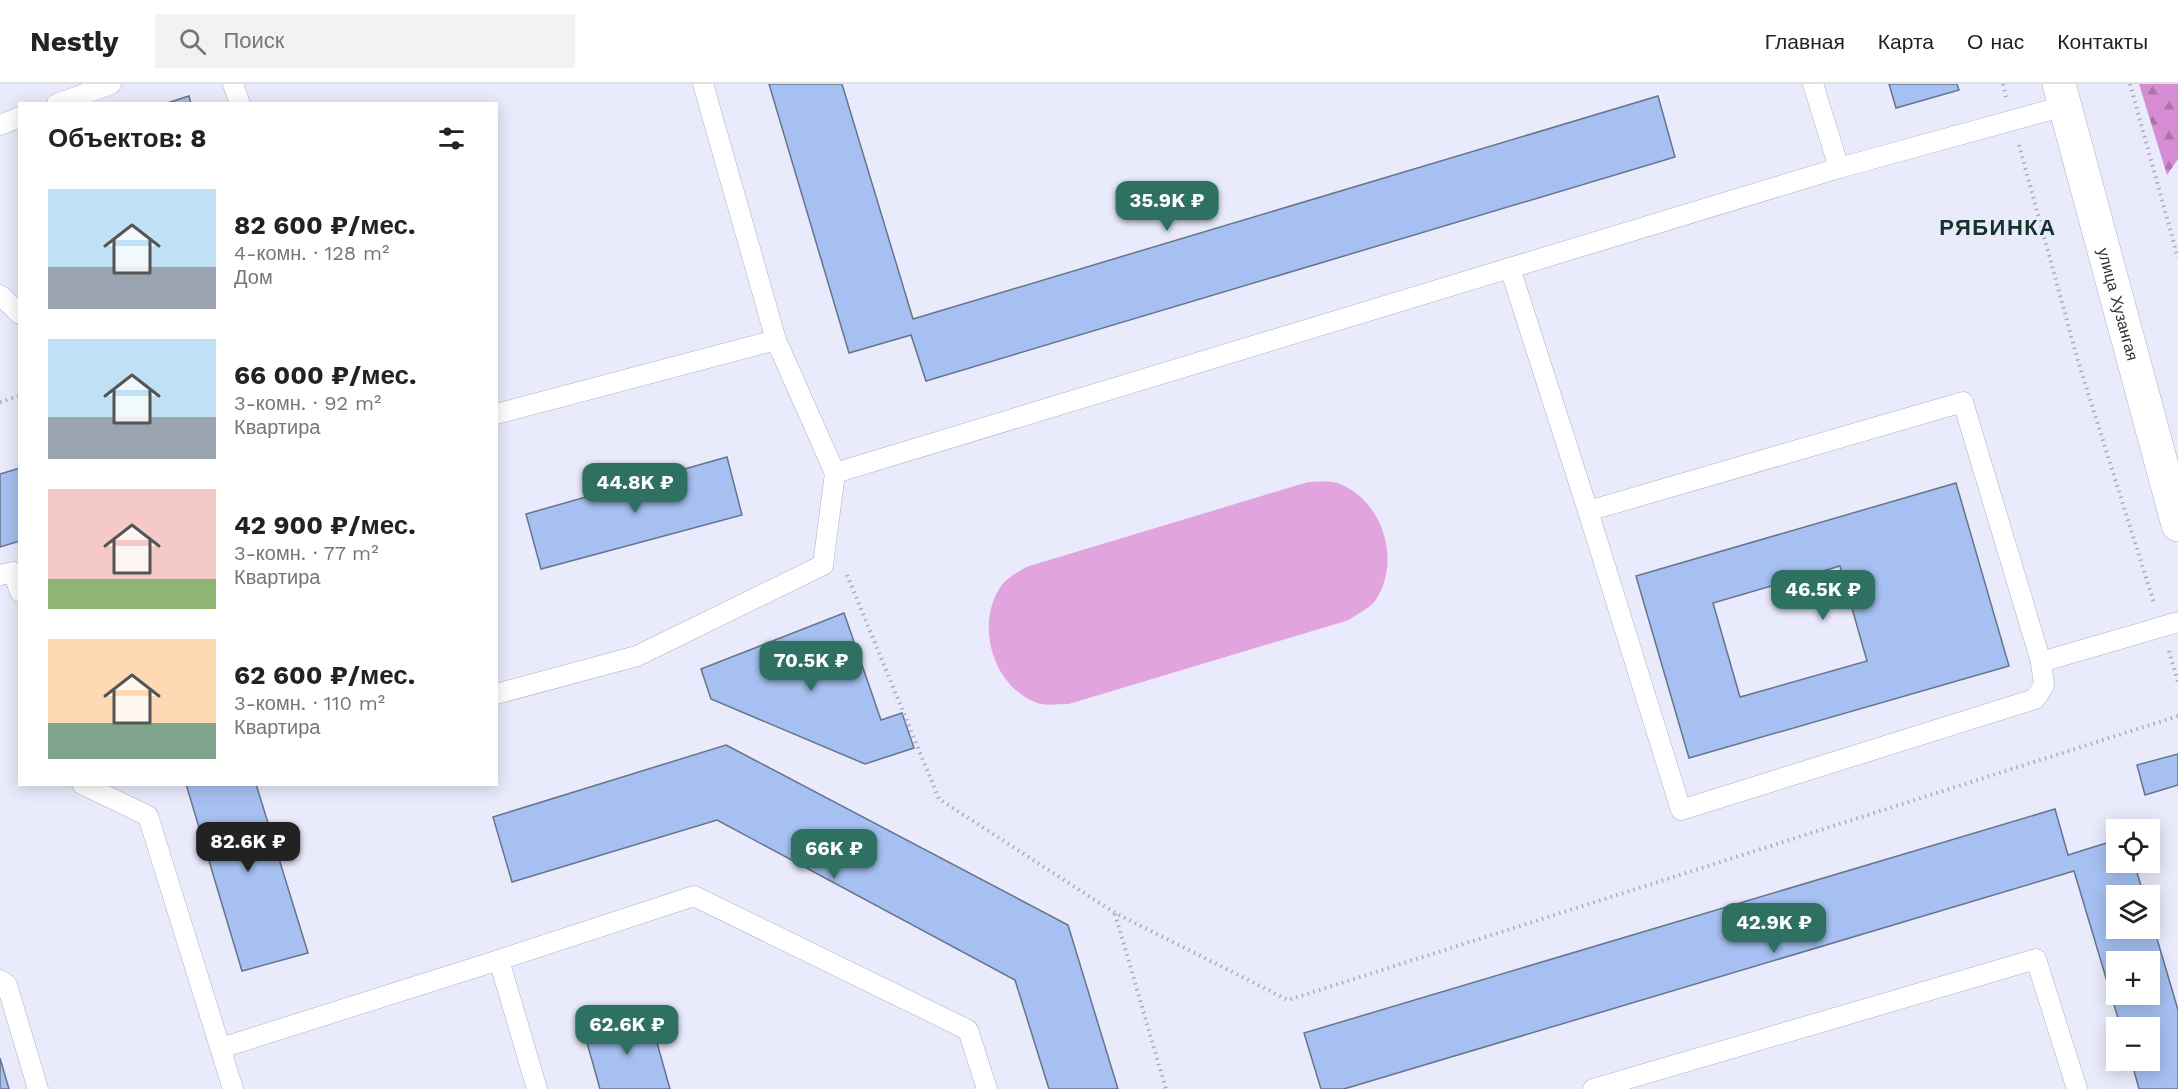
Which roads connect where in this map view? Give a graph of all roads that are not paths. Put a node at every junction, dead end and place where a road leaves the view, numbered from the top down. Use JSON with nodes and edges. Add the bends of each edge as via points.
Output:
{"nodes":[{"id":1,"x":111,"y":84,"type":"edge"},
{"id":2,"x":233,"y":84,"type":"edge"},
{"id":3,"x":703,"y":84,"type":"edge"},
{"id":4,"x":1813,"y":84,"type":"edge"},
{"id":5,"x":2061,"y":95,"type":"edge"},
{"id":6,"x":62,"y":102,"type":"edge"},
{"id":7,"x":239,"y":102,"type":"edge"},
{"id":8,"x":18,"y":118,"type":"edge"},
{"id":9,"x":0,"y":125,"type":"edge"},
{"id":10,"x":1839,"y":168,"type":"junction"},
{"id":11,"x":1510,"y":268,"type":"junction"},
{"id":12,"x":0,"y":295,"type":"edge"},
{"id":13,"x":18,"y":312,"type":"edge"},
{"id":14,"x":776,"y":340,"type":"junction"},
{"id":15,"x":498,"y":413,"type":"edge"},
{"id":16,"x":835,"y":473,"type":"junction"},
{"id":17,"x":1588,"y":511,"type":"junction"},
{"id":18,"x":2178,"y":525,"type":"edge"},
{"id":19,"x":0,"y":575,"type":"edge"},
{"id":20,"x":18,"y":586,"type":"edge"},
{"id":21,"x":2170,"y":625,"type":"edge"},
{"id":22,"x":2042,"y":662,"type":"junction"},
{"id":23,"x":498,"y":693,"type":"edge"},
{"id":24,"x":86,"y":786,"type":"edge"},
{"id":25,"x":499,"y":960,"type":"junction"},
{"id":26,"x":0,"y":980,"type":"edge"},
{"id":27,"x":221,"y":1048,"type":"junction"},
{"id":28,"x":1601,"y":1088,"type":"edge"},
{"id":29,"x":38,"y":1089,"type":"edge"},
{"id":30,"x":233,"y":1089,"type":"edge"},
{"id":31,"x":537,"y":1089,"type":"edge"},
{"id":32,"x":987,"y":1089,"type":"edge"},
{"id":33,"x":2077,"y":1089,"type":"edge"}],
"edges":[{"from":1,"to":6,"type":"lane"},
{"from":2,"to":7,"type":"lane"},
{"from":3,"to":14,"type":"lane"},
{"from":4,"to":10,"type":"lane"},
{"from":5,"to":10,"type":"lane","via":[[2012,120]]},
{"from":5,"to":18,"type":"street","name":"улица Хузангая"},
{"from":8,"to":9,"type":"lane"},
{"from":10,"to":11,"type":"lane"},
{"from":11,"to":16,"type":"lane"},
{"from":11,"to":17,"type":"lane"},
{"from":12,"to":13,"type":"lane"},
{"from":14,"to":15,"type":"lane"},
{"from":14,"to":16,"type":"lane"},
{"from":16,"to":23,"type":"lane","via":[[823,565],[637,656]]},
{"from":17,"to":22,"type":"lane","via":[[1963,402]]},
{"from":17,"to":22,"type":"lane","via":[[1681,810],[2036,699],[2044,685]]},
{"from":19,"to":20,"type":"lane","via":[[13,572]]},
{"from":21,"to":22,"type":"lane"},
{"from":24,"to":27,"type":"lane","via":[[148,816]]},
{"from":25,"to":27,"type":"lane"},
{"from":25,"to":31,"type":"lane"},
{"from":25,"to":32,"type":"lane","via":[[694,896],[968,1030]]},
{"from":26,"to":29,"type":"lane","via":[[7,985]]},
{"from":27,"to":30,"type":"lane"},
{"from":28,"to":33,"type":"lane","via":[[2036,959]]}]}
